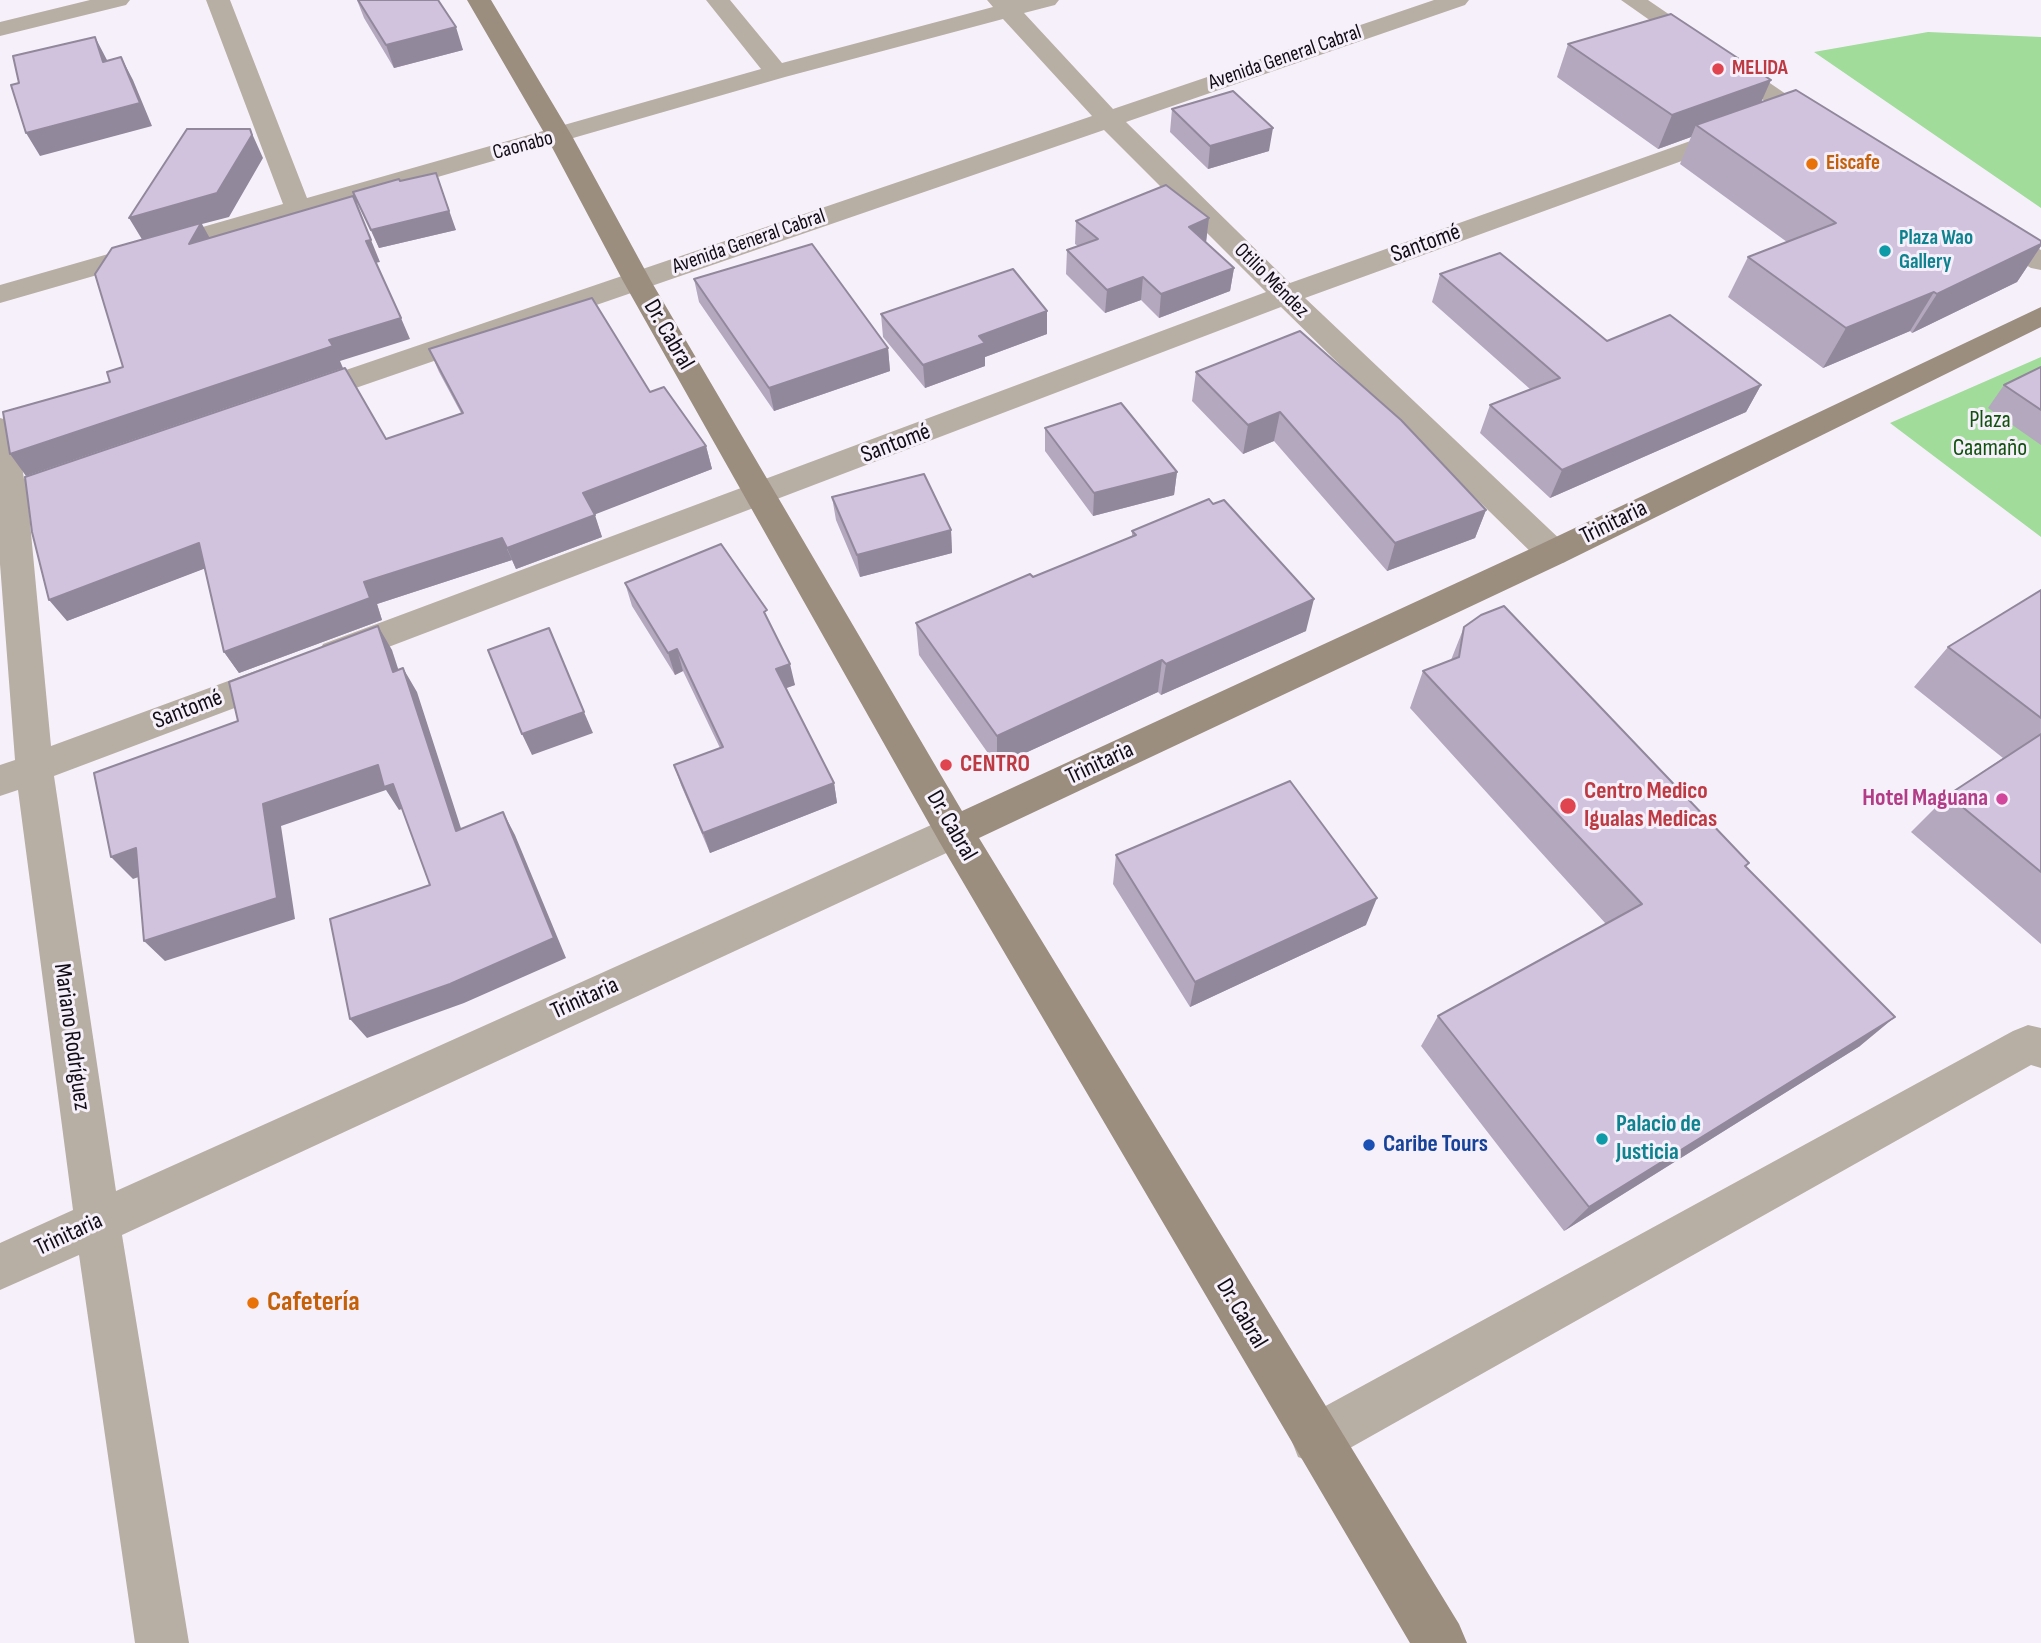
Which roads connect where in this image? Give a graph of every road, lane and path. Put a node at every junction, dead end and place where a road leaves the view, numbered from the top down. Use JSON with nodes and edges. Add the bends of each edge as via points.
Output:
{"nodes":[{"id":1,"x":118,"y":0,"type":"edge"},
{"id":2,"x":218,"y":0,"type":"edge"},
{"id":3,"x":479,"y":0,"type":"edge"},
{"id":4,"x":718,"y":0,"type":"edge"},
{"id":5,"x":1047,"y":0,"type":"edge"},
{"id":6,"x":1457,"y":0,"type":"edge"},
{"id":7,"x":1633,"y":0,"type":"edge"},
{"id":8,"x":1003,"y":5,"type":"edge"},
{"id":9,"x":0,"y":29,"type":"edge"},
{"id":10,"x":776,"y":72,"type":"junction"},
{"id":11,"x":1793,"y":112,"type":"junction"},
{"id":12,"x":1108,"y":118,"type":"junction"},
{"id":13,"x":559,"y":136,"type":"junction"},
{"id":14,"x":1840,"y":140,"type":"edge"},
{"id":15,"x":298,"y":208,"type":"junction"},
{"id":16,"x":1970,"y":219,"type":"edge"},
{"id":17,"x":2041,"y":262,"type":"edge"},
{"id":18,"x":637,"y":281,"type":"junction"},
{"id":19,"x":0,"y":293,"type":"edge"},
{"id":20,"x":1285,"y":295,"type":"junction"},
{"id":21,"x":2041,"y":316,"type":"edge"},
{"id":22,"x":272,"y":406,"type":"edge"},
{"id":23,"x":0,"y":428,"type":"edge"},
{"id":24,"x":102,"y":464,"type":"edge"},
{"id":25,"x":761,"y":495,"type":"junction"},
{"id":26,"x":6,"y":497,"type":"edge"},
{"id":27,"x":1553,"y":553,"type":"junction"},
{"id":28,"x":17,"y":774,"type":"edge"},
{"id":29,"x":954,"y":832,"type":"junction"},
{"id":30,"x":2041,"y":1048,"type":"edge"},
{"id":31,"x":97,"y":1221,"type":"junction"},
{"id":32,"x":0,"y":1267,"type":"edge"},
{"id":33,"x":1316,"y":1439,"type":"junction"},
{"id":34,"x":162,"y":1643,"type":"edge"},
{"id":35,"x":1440,"y":1643,"type":"edge"}],
"edges":[{"from":1,"to":9,"type":"street"},
{"from":2,"to":15,"type":"street"},
{"from":3,"to":13,"type":"street","name":"Dr. Cabral"},
{"from":4,"to":10,"type":"street"},
{"from":5,"to":8,"type":"street","name":"Caonabo"},
{"from":6,"to":12,"type":"street","name":"Avenida General Cabral"},
{"from":7,"to":11,"type":"street"},
{"from":8,"to":10,"type":"street","name":"Caonabo"},
{"from":8,"to":12,"type":"street","name":"Otilio Méndez"},
{"from":10,"to":13,"type":"street","name":"Caonabo"},
{"from":11,"to":14,"type":"street"},
{"from":11,"to":20,"type":"street","name":"Santomé"},
{"from":12,"to":18,"type":"street","name":"Avenida General Cabral"},
{"from":12,"to":20,"type":"street","name":"Otilio Méndez"},
{"from":13,"to":15,"type":"street","name":"Caonabo"},
{"from":13,"to":18,"type":"street","name":"Dr. Cabral"},
{"from":15,"to":19,"type":"street","name":"Caonabo"},
{"from":16,"to":17,"type":"street"},
{"from":18,"to":22,"type":"street","name":"Avenida General Cabral"},
{"from":18,"to":25,"type":"street","name":"Dr. Cabral"},
{"from":20,"to":25,"type":"street","name":"Santomé"},
{"from":20,"to":27,"type":"street","name":"Otilio Méndez"},
{"from":21,"to":27,"type":"street","name":"Trinitaria"},
{"from":23,"to":26,"type":"street","name":"Mariano Rodríguez"},
{"from":24,"to":26,"type":"street"},
{"from":25,"to":28,"type":"street","name":"Santomé"},
{"from":25,"to":29,"type":"street","name":"Dr. Cabral"},
{"from":26,"to":28,"type":"street","name":"Mariano Rodríguez"},
{"from":27,"to":29,"type":"street","name":"Trinitaria"},
{"from":28,"to":31,"type":"street","name":"Mariano Rodríguez"},
{"from":29,"to":31,"type":"street","name":"Trinitaria"},
{"from":29,"to":33,"type":"street","name":"Dr. Cabral"},
{"from":30,"to":33,"type":"street","via":[[2028,1045]]},
{"from":31,"to":32,"type":"street","name":"Trinitaria"},
{"from":31,"to":34,"type":"street","name":"Mariano Rodríguez"},
{"from":33,"to":35,"type":"street","name":"Dr. Cabral"}]}
